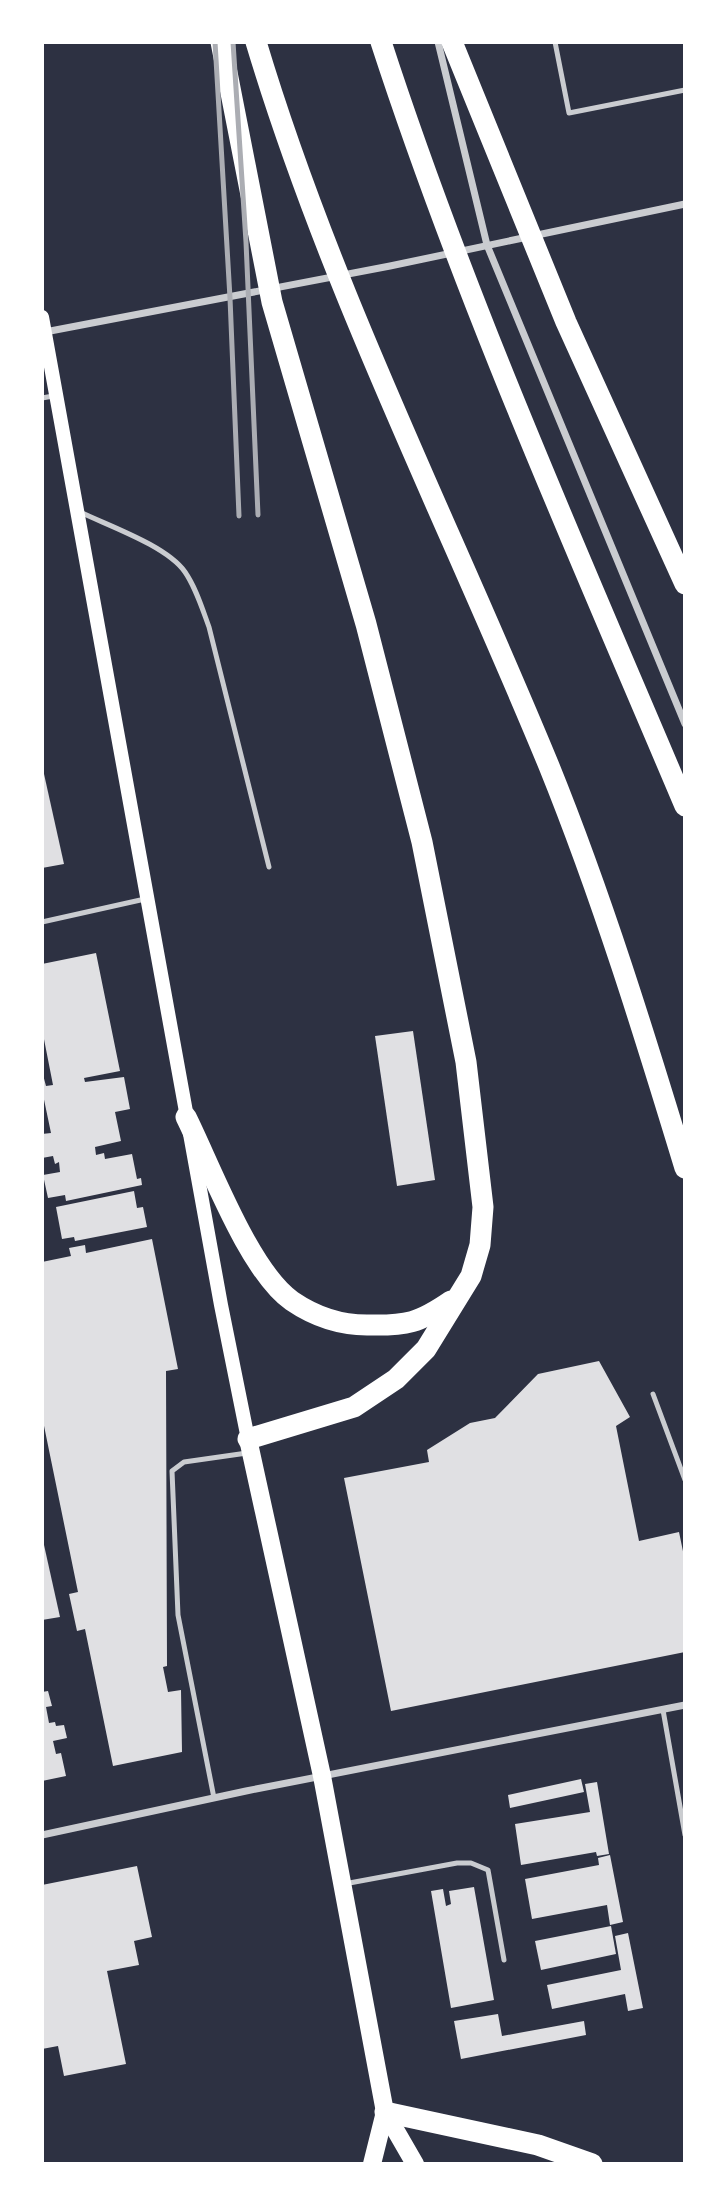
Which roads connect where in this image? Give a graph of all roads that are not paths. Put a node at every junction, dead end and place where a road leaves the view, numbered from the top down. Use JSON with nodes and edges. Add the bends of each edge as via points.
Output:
{"nodes":[{"id":1,"x":221,"y":42,"type":"edge"},
{"id":2,"x":256,"y":42,"type":"edge"},
{"id":3,"x":382,"y":42,"type":"edge"},
{"id":4,"x":438,"y":42,"type":"edge"},
{"id":5,"x":452,"y":42,"type":"edge"},
{"id":6,"x":555,"y":42,"type":"edge"},
{"id":7,"x":685,"y":90,"type":"edge"},
{"id":8,"x":685,"y":204,"type":"edge"},
{"id":9,"x":487,"y":245,"type":"junction"},
{"id":10,"x":43,"y":325,"type":"edge"},
{"id":11,"x":49,"y":397,"type":"edge"},
{"id":12,"x":78,"y":511,"type":"junction"},
{"id":13,"x":685,"y":584,"type":"edge"},
{"id":14,"x":685,"y":724,"type":"edge"},
{"id":15,"x":685,"y":806,"type":"edge"},
{"id":16,"x":269,"y":867,"type":"dead end"},
{"id":17,"x":147,"y":898,"type":"junction"},
{"id":18,"x":42,"y":922,"type":"edge"},
{"id":19,"x":186,"y":1117,"type":"junction"},
{"id":20,"x":685,"y":1168,"type":"edge"},
{"id":21,"x":456,"y":1297,"type":"junction"},
{"id":22,"x":653,"y":1394,"type":"dead end"},
{"id":23,"x":250,"y":1446,"type":"junction"},
{"id":24,"x":685,"y":1480,"type":"edge"},
{"id":25,"x":685,"y":1705,"type":"edge"},
{"id":26,"x":663,"y":1710,"type":"junction"},
{"id":27,"x":322,"y":1776,"type":"junction"},
{"id":28,"x":214,"y":1798,"type":"junction"},
{"id":29,"x":42,"y":1835,"type":"edge"},
{"id":30,"x":685,"y":1835,"type":"edge"},
{"id":31,"x":341,"y":1885,"type":"junction"},
{"id":32,"x":504,"y":1960,"type":"dead end"},
{"id":33,"x":385,"y":2112,"type":"junction"},
{"id":34,"x":372,"y":2164,"type":"edge"},
{"id":35,"x":415,"y":2164,"type":"edge"},
{"id":36,"x":593,"y":2164,"type":"edge"}],
"edges":[{"from":1,"to":21,"type":"highway","via":[[272,302],[366,624],[415,817],[466,1062],[483,1207],[471,1276]]},
{"from":2,"to":20,"type":"highway","via":[[316,221],[372,361],[550,768],[610,932]]},
{"from":3,"to":15,"type":"highway","via":[[438,211],[495,358]]},
{"from":4,"to":9,"type":"street"},
{"from":5,"to":13,"type":"highway","via":[[566,322]]},
{"from":6,"to":7,"type":"lane","via":[[569,113]]},
{"from":8,"to":9,"type":"street"},
{"from":9,"to":10,"type":"street","via":[[142,312]]},
{"from":9,"to":14,"type":"street"},
{"from":10,"to":11,"type":"main road"},
{"from":11,"to":12,"type":"main road"},
{"from":12,"to":16,"type":"lane","via":[[160,551],[183,569],[209,627]]},
{"from":12,"to":17,"type":"main road"},
{"from":17,"to":18,"type":"lane"},
{"from":17,"to":19,"type":"main road"},
{"from":19,"to":21,"type":"highway","via":[[250,1247],[290,1300],[319,1317],[354,1325],[390,1326],[421,1321]]},
{"from":19,"to":23,"type":"main road"},
{"from":21,"to":23,"type":"highway","via":[[426,1349],[396,1379],[354,1407]]},
{"from":22,"to":24,"type":"lane"},
{"from":23,"to":27,"type":"main road"},
{"from":23,"to":28,"type":"lane","via":[[184,1462],[172,1471],[178,1615]]},
{"from":25,"to":26,"type":"street"},
{"from":26,"to":27,"type":"street"},
{"from":26,"to":30,"type":"lane"},
{"from":27,"to":28,"type":"street"},
{"from":27,"to":31,"type":"main road"},
{"from":28,"to":29,"type":"street"},
{"from":31,"to":32,"type":"lane","via":[[457,1863],[488,1870]]},
{"from":31,"to":33,"type":"main road"},
{"from":33,"to":34,"type":"main road"},
{"from":33,"to":35,"type":"main road"},
{"from":33,"to":36,"type":"highway","via":[[538,2144]]}]}
